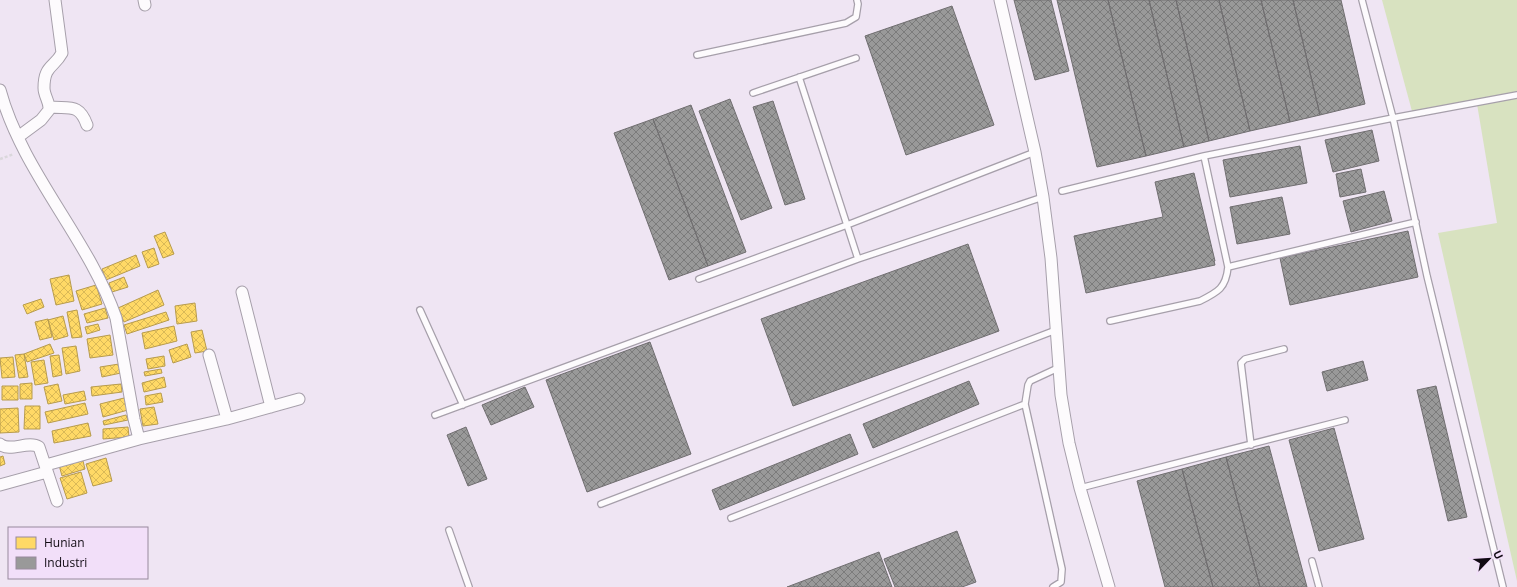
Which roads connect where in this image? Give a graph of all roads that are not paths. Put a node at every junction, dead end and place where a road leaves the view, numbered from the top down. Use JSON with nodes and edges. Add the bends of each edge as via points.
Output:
{"nodes":[{"id":1,"x":55,"y":0,"type":"edge"},
{"id":2,"x":857,"y":0,"type":"edge"},
{"id":3,"x":1000,"y":0,"type":"edge"},
{"id":4,"x":1362,"y":0,"type":"edge"},
{"id":5,"x":697,"y":55,"type":"dead end"},
{"id":6,"x":856,"y":58,"type":"dead end"},
{"id":7,"x":800,"y":77,"type":"junction"},
{"id":8,"x":0,"y":90,"type":"edge"},
{"id":9,"x":753,"y":93,"type":"dead end"},
{"id":10,"x":1517,"y":95,"type":"edge"},
{"id":11,"x":50,"y":107,"type":"junction"},
{"id":12,"x":1392,"y":118,"type":"junction"},
{"id":13,"x":87,"y":125,"type":"dead end"},
{"id":14,"x":18,"y":137,"type":"junction"},
{"id":15,"x":1035,"y":152,"type":"junction"},
{"id":16,"x":1204,"y":156,"type":"junction"},
{"id":17,"x":1062,"y":191,"type":"dead end"},
{"id":18,"x":1043,"y":197,"type":"junction"},
{"id":19,"x":1416,"y":222,"type":"junction"},
{"id":20,"x":847,"y":225,"type":"junction"},
{"id":21,"x":858,"y":259,"type":"junction"},
{"id":22,"x":1228,"y":267,"type":"junction"},
{"id":23,"x":699,"y":279,"type":"dead end"},
{"id":24,"x":242,"y":292,"type":"dead end"},
{"id":25,"x":420,"y":310,"type":"dead end"},
{"id":26,"x":1110,"y":320,"type":"dead end"},
{"id":27,"x":1057,"y":330,"type":"junction"},
{"id":28,"x":1284,"y":349,"type":"dead end"},
{"id":29,"x":209,"y":354,"type":"dead end"},
{"id":30,"x":1058,"y":368,"type":"junction"},
{"id":31,"x":299,"y":399,"type":"dead end"},
{"id":32,"x":1025,"y":404,"type":"junction"},
{"id":33,"x":463,"y":405,"type":"junction"},
{"id":34,"x":271,"y":407,"type":"junction"},
{"id":35,"x":435,"y":415,"type":"dead end"},
{"id":36,"x":226,"y":420,"type":"junction"},
{"id":37,"x":1345,"y":420,"type":"dead end"},
{"id":38,"x":139,"y":439,"type":"junction"},
{"id":39,"x":0,"y":444,"type":"edge"},
{"id":40,"x":1252,"y":445,"type":"junction"},
{"id":41,"x":46,"y":468,"type":"junction"},
{"id":42,"x":0,"y":486,"type":"edge"},
{"id":43,"x":1080,"y":488,"type":"junction"},
{"id":44,"x":57,"y":501,"type":"dead end"},
{"id":45,"x":601,"y":504,"type":"dead end"},
{"id":46,"x":731,"y":518,"type":"dead end"},
{"id":47,"x":449,"y":530,"type":"dead end"},
{"id":48,"x":1312,"y":561,"type":"dead end"},
{"id":49,"x":469,"y":587,"type":"edge"},
{"id":50,"x":1053,"y":587,"type":"edge"},
{"id":51,"x":1109,"y":587,"type":"edge"},
{"id":52,"x":1319,"y":587,"type":"edge"},
{"id":53,"x":1503,"y":587,"type":"edge"}],
"edges":[{"from":1,"to":11,"type":"street","via":[[62,53],[46,74],[44,89]]},
{"from":2,"to":5,"type":"lane","via":[[856,17],[846,23]]},
{"from":3,"to":15,"type":"street"},
{"from":4,"to":12,"type":"lane"},
{"from":6,"to":7,"type":"lane"},
{"from":7,"to":9,"type":"lane"},
{"from":7,"to":20,"type":"lane"},
{"from":8,"to":14,"type":"street"},
{"from":10,"to":12,"type":"lane"},
{"from":11,"to":13,"type":"street","via":[[77,109]]},
{"from":11,"to":14,"type":"street","via":[[41,120]]},
{"from":12,"to":16,"type":"lane"},
{"from":12,"to":19,"type":"lane"},
{"from":14,"to":38,"type":"street","via":[[112,306]]},
{"from":15,"to":18,"type":"street"},
{"from":15,"to":20,"type":"lane"},
{"from":16,"to":17,"type":"lane"},
{"from":16,"to":22,"type":"lane"},
{"from":18,"to":21,"type":"lane"},
{"from":18,"to":27,"type":"street"},
{"from":19,"to":22,"type":"lane"},
{"from":19,"to":53,"type":"lane"},
{"from":20,"to":21,"type":"lane"},
{"from":20,"to":23,"type":"lane"},
{"from":21,"to":33,"type":"lane"},
{"from":22,"to":26,"type":"lane","via":[[1227,277],[1221,288],[1200,301]]},
{"from":24,"to":34,"type":"street"},
{"from":25,"to":33,"type":"lane"},
{"from":27,"to":30,"type":"street"},
{"from":27,"to":45,"type":"lane"},
{"from":28,"to":40,"type":"lane","via":[[1245,359],[1241,363]]},
{"from":29,"to":36,"type":"street"},
{"from":30,"to":32,"type":"lane","via":[[1030,381]]},
{"from":30,"to":43,"type":"street","via":[[1069,443]]},
{"from":31,"to":34,"type":"street"},
{"from":32,"to":46,"type":"lane"},
{"from":32,"to":50,"type":"lane","via":[[1062,569],[1061,582]]},
{"from":33,"to":35,"type":"lane"},
{"from":34,"to":36,"type":"street"},
{"from":36,"to":38,"type":"street"},
{"from":37,"to":40,"type":"lane"},
{"from":38,"to":41,"type":"street"},
{"from":39,"to":41,"type":"street","via":[[7,447],[37,445],[40,447]]},
{"from":40,"to":43,"type":"lane"},
{"from":41,"to":42,"type":"street"},
{"from":41,"to":44,"type":"street"},
{"from":43,"to":51,"type":"street"},
{"from":47,"to":49,"type":"lane"},
{"from":48,"to":52,"type":"lane"}]}
